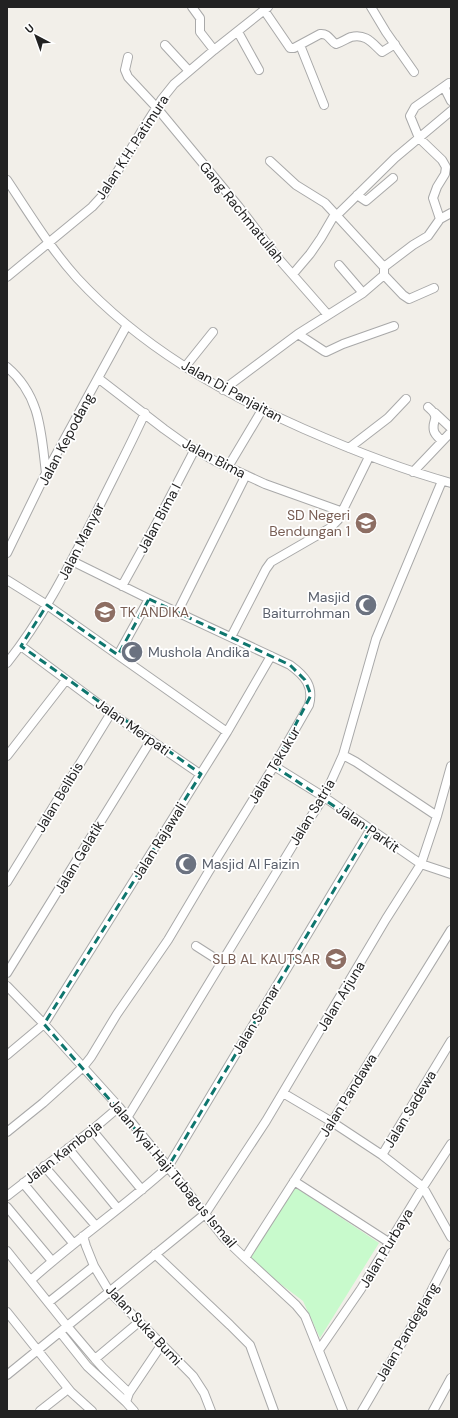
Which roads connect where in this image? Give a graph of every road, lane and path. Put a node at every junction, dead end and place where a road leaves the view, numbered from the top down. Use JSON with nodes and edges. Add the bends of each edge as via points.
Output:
{"nodes":[{"id":1,"x":192,"y":7,"type":"edge"},
{"id":2,"x":371,"y":7,"type":"edge"},
{"id":3,"x":266,"y":8,"type":"edge"},
{"id":4,"x":238,"y":32,"type":"junction"},
{"id":5,"x":395,"y":44,"type":"junction"},
{"id":6,"x":165,"y":45,"type":"dead end"},
{"id":7,"x":300,"y":45,"type":"junction"},
{"id":8,"x":214,"y":50,"type":"junction"},
{"id":9,"x":128,"y":57,"type":"dead end"},
{"id":10,"x":259,"y":70,"type":"dead end"},
{"id":11,"x":188,"y":71,"type":"junction"},
{"id":12,"x":414,"y":72,"type":"dead end"},
{"id":13,"x":451,"y":101,"type":"edge"},
{"id":14,"x":324,"y":105,"type":"dead end"},
{"id":15,"x":157,"y":108,"type":"junction"},
{"id":16,"x":451,"y":111,"type":"edge"},
{"id":17,"x":419,"y":138,"type":"junction"},
{"id":18,"x":270,"y":161,"type":"dead end"},
{"id":19,"x":392,"y":178,"type":"dead end"},
{"id":20,"x":7,"y":180,"type":"edge"},
{"id":21,"x":357,"y":195,"type":"junction"},
{"id":22,"x":451,"y":213,"type":"edge"},
{"id":23,"x":336,"y":215,"type":"junction"},
{"id":24,"x":440,"y":219,"type":"junction"},
{"id":25,"x":48,"y":242,"type":"junction"},
{"id":26,"x":338,"y":265,"type":"dead end"},
{"id":27,"x":384,"y":271,"type":"junction"},
{"id":28,"x":293,"y":274,"type":"junction"},
{"id":29,"x":7,"y":277,"type":"edge"},
{"id":30,"x":434,"y":288,"type":"dead end"},
{"id":31,"x":363,"y":293,"type":"junction"},
{"id":32,"x":328,"y":315,"type":"junction"},
{"id":33,"x":127,"y":325,"type":"junction"},
{"id":34,"x":394,"y":326,"type":"dead end"},
{"id":35,"x":213,"y":332,"type":"dead end"},
{"id":36,"x":298,"y":334,"type":"junction"},
{"id":37,"x":7,"y":367,"type":"edge"},
{"id":38,"x":185,"y":367,"type":"junction"},
{"id":39,"x":98,"y":378,"type":"junction"},
{"id":40,"x":223,"y":390,"type":"junction"},
{"id":41,"x":406,"y":399,"type":"dead end"},
{"id":42,"x":262,"y":410,"type":"junction"},
{"id":43,"x":145,"y":413,"type":"junction"},
{"id":44,"x":451,"y":428,"type":"edge"},
{"id":45,"x":451,"y":432,"type":"edge"},
{"id":46,"x":442,"y":441,"type":"junction"},
{"id":47,"x":349,"y":448,"type":"junction"},
{"id":48,"x":195,"y":449,"type":"junction"},
{"id":49,"x":370,"y":457,"type":"junction"},
{"id":50,"x":228,"y":467,"type":"junction"},
{"id":51,"x":413,"y":472,"type":"junction"},
{"id":52,"x":46,"y":473,"type":"junction"},
{"id":53,"x":246,"y":475,"type":"junction"},
{"id":54,"x":448,"y":482,"type":"edge"},
{"id":55,"x":343,"y":512,"type":"junction"},
{"id":56,"x":7,"y":553,"type":"edge"},
{"id":57,"x":72,"y":561,"type":"junction"},
{"id":58,"x":7,"y":580,"type":"edge"},
{"id":59,"x":122,"y":586,"type":"junction"},
{"id":60,"x":149,"y":599,"type":"junction"},
{"id":61,"x":47,"y":605,"type":"junction"},
{"id":62,"x":177,"y":613,"type":"junction"},
{"id":63,"x":231,"y":637,"type":"junction"},
{"id":64,"x":21,"y":646,"type":"junction"},
{"id":65,"x":118,"y":655,"type":"junction"},
{"id":66,"x":271,"y":656,"type":"junction"},
{"id":67,"x":7,"y":663,"type":"edge"},
{"id":68,"x":66,"y":680,"type":"junction"},
{"id":69,"x":111,"y":712,"type":"junction"},
{"id":70,"x":226,"y":732,"type":"junction"},
{"id":71,"x":152,"y":740,"type":"junction"},
{"id":72,"x":343,"y":755,"type":"junction"},
{"id":73,"x":7,"y":756,"type":"edge"},
{"id":74,"x":274,"y":766,"type":"junction"},
{"id":75,"x":451,"y":766,"type":"edge"},
{"id":76,"x":200,"y":774,"type":"junction"},
{"id":77,"x":449,"y":778,"type":"edge"},
{"id":78,"x":324,"y":797,"type":"junction"},
{"id":79,"x":437,"y":816,"type":"junction"},
{"id":80,"x":370,"y":830,"type":"junction"},
{"id":81,"x":421,"y":864,"type":"junction"},
{"id":82,"x":451,"y":874,"type":"edge"},
{"id":83,"x":7,"y":882,"type":"edge"},
{"id":84,"x":451,"y":930,"type":"edge"},
{"id":85,"x":196,"y":946,"type":"dead end"},
{"id":86,"x":221,"y":962,"type":"junction"},
{"id":87,"x":7,"y":973,"type":"edge"},
{"id":88,"x":7,"y":986,"type":"edge"},
{"id":89,"x":44,"y":1024,"type":"junction"},
{"id":90,"x":451,"y":1041,"type":"edge"},
{"id":91,"x":7,"y":1055,"type":"edge"},
{"id":92,"x":83,"y":1067,"type":"junction"},
{"id":93,"x":283,"y":1093,"type":"junction"},
{"id":94,"x":119,"y":1107,"type":"junction"},
{"id":95,"x":127,"y":1118,"type":"junction"},
{"id":96,"x":332,"y":1122,"type":"junction"},
{"id":97,"x":92,"y":1130,"type":"junction"},
{"id":98,"x":7,"y":1132,"type":"edge"},
{"id":99,"x":451,"y":1144,"type":"edge"},
{"id":100,"x":68,"y":1148,"type":"junction"},
{"id":101,"x":382,"y":1155,"type":"junction"},
{"id":102,"x":44,"y":1166,"type":"junction"},
{"id":103,"x":168,"y":1167,"type":"junction"},
{"id":104,"x":294,"y":1181,"type":"junction"},
{"id":105,"x":24,"y":1182,"type":"junction"},
{"id":106,"x":423,"y":1187,"type":"junction"},
{"id":107,"x":142,"y":1190,"type":"junction"},
{"id":108,"x":7,"y":1196,"type":"edge"},
{"id":109,"x":7,"y":1207,"type":"edge"},
{"id":110,"x":118,"y":1209,"type":"junction"},
{"id":111,"x":205,"y":1214,"type":"junction"},
{"id":112,"x":96,"y":1226,"type":"junction"},
{"id":113,"x":83,"y":1236,"type":"junction"},
{"id":114,"x":451,"y":1238,"type":"edge"},
{"id":115,"x":73,"y":1243,"type":"junction"},
{"id":116,"x":390,"y":1243,"type":"junction"},
{"id":117,"x":7,"y":1251,"type":"edge"},
{"id":118,"x":451,"y":1253,"type":"edge"},
{"id":119,"x":155,"y":1254,"type":"junction"},
{"id":120,"x":245,"y":1258,"type":"junction"},
{"id":121,"x":52,"y":1260,"type":"junction"},
{"id":122,"x":94,"y":1266,"type":"junction"},
{"id":123,"x":30,"y":1280,"type":"junction"},
{"id":124,"x":109,"y":1292,"type":"junction"},
{"id":125,"x":49,"y":1302,"type":"junction"},
{"id":126,"x":7,"y":1312,"type":"edge"},
{"id":127,"x":139,"y":1322,"type":"junction"},
{"id":128,"x":67,"y":1326,"type":"junction"},
{"id":129,"x":60,"y":1332,"type":"junction"},
{"id":130,"x":162,"y":1344,"type":"junction"},
{"id":131,"x":319,"y":1350,"type":"junction"},
{"id":132,"x":38,"y":1351,"type":"junction"},
{"id":133,"x":95,"y":1359,"type":"junction"},
{"id":134,"x":7,"y":1375,"type":"edge"},
{"id":135,"x":451,"y":1378,"type":"edge"},
{"id":136,"x":68,"y":1389,"type":"junction"},
{"id":137,"x":129,"y":1392,"type":"junction"},
{"id":138,"x":126,"y":1402,"type":"junction"},
{"id":139,"x":42,"y":1411,"type":"edge"},
{"id":140,"x":92,"y":1411,"type":"edge"},
{"id":141,"x":134,"y":1411,"type":"edge"},
{"id":142,"x":211,"y":1411,"type":"edge"},
{"id":143,"x":274,"y":1411,"type":"edge"},
{"id":144,"x":343,"y":1411,"type":"edge"},
{"id":145,"x":362,"y":1411,"type":"edge"},
{"id":146,"x":433,"y":1411,"type":"edge"}],
"edges":[{"from":1,"to":8,"type":"street","via":[[200,18],[201,36]]},
{"from":2,"to":5,"type":"street"},
{"from":3,"to":4,"type":"street","name":"Jalan K.H. Patimura"},
{"from":3,"to":7,"type":"street","via":[[288,46],[292,49]]},
{"from":4,"to":8,"type":"street","name":"Jalan K.H. Patimura"},
{"from":4,"to":10,"type":"street"},
{"from":5,"to":7,"type":"street","via":[[382,52],[365,37],[353,37],[336,44],[327,35],[320,34]]},
{"from":5,"to":12,"type":"street"},
{"from":6,"to":11,"type":"street"},
{"from":7,"to":14,"type":"street"},
{"from":8,"to":11,"type":"street","name":"Jalan K.H. Patimura"},
{"from":9,"to":15,"type":"street","name":"Gang Rachmatullah","via":[[125,70],[128,77]]},
{"from":11,"to":15,"type":"street","name":"Jalan K.H. Patimura","via":[[171,87]]},
{"from":13,"to":17,"type":"street","via":[[446,85],[415,107],[410,116]]},
{"from":15,"to":25,"type":"street","name":"Jalan K.H. Patimura","via":[[104,194],[92,207]]},
{"from":15,"to":28,"type":"street","name":"Gang Rachmatullah"},
{"from":16,"to":17,"type":"street"},
{"from":17,"to":21,"type":"street"},
{"from":17,"to":24,"type":"street","via":[[446,167],[433,198]]},
{"from":18,"to":23,"type":"street","via":[[305,192],[323,201]]},
{"from":19,"to":21,"type":"street","via":[[366,201]]},
{"from":20,"to":25,"type":"street","name":"Jalan Di Panjaitan"},
{"from":21,"to":23,"type":"street"},
{"from":22,"to":24,"type":"street"},
{"from":23,"to":27,"type":"street"},
{"from":23,"to":28,"type":"street"},
{"from":24,"to":27,"type":"street","via":[[428,236],[417,242]]},
{"from":25,"to":29,"type":"street","name":"Jalan K.H. Patimura"},
{"from":25,"to":33,"type":"street","name":"Jalan Di Panjaitan","via":[[76,277]]},
{"from":26,"to":31,"type":"street"},
{"from":27,"to":30,"type":"street","via":[[409,299]]},
{"from":27,"to":31,"type":"street"},
{"from":28,"to":32,"type":"street","name":"Gang Rachmatullah"},
{"from":31,"to":32,"type":"street"},
{"from":32,"to":36,"type":"street"},
{"from":33,"to":38,"type":"street","name":"Jalan Di Panjaitan"},
{"from":33,"to":39,"type":"street","name":"Jalan Kepodang"},
{"from":34,"to":36,"type":"street","via":[[326,352]]},
{"from":35,"to":38,"type":"street"},
{"from":36,"to":40,"type":"street"},
{"from":37,"to":52,"type":"street","via":[[25,387],[36,408]]},
{"from":38,"to":40,"type":"street","name":"Jalan Di Panjaitan"},
{"from":39,"to":43,"type":"street","name":"Jalan Bima"},
{"from":39,"to":52,"type":"street","name":"Jalan Kepodang"},
{"from":40,"to":42,"type":"street","name":"Jalan Di Panjaitan"},
{"from":41,"to":47,"type":"street","via":[[388,418]]},
{"from":42,"to":47,"type":"street","name":"Jalan Di Panjaitan"},
{"from":42,"to":50,"type":"street"},
{"from":43,"to":48,"type":"street","name":"Jalan Bima"},
{"from":43,"to":57,"type":"street","name":"Jalan Manyar"},
{"from":44,"to":46,"type":"street","via":[[432,410],[436,416],[433,430]]},
{"from":45,"to":46,"type":"street"},
{"from":46,"to":51,"type":"street"},
{"from":47,"to":49,"type":"street","name":"Jalan Di Panjaitan"},
{"from":48,"to":50,"type":"street","name":"Jalan Bima"},
{"from":48,"to":59,"type":"street","name":"Jalan Bima I"},
{"from":49,"to":51,"type":"street","name":"Jalan Di Panjaitan"},
{"from":49,"to":55,"type":"street"},
{"from":50,"to":53,"type":"street","name":"Jalan Bima"},
{"from":51,"to":54,"type":"street","name":"Jalan Di Panjaitan"},
{"from":52,"to":56,"type":"street","name":"Jalan Kepodang"},
{"from":53,"to":55,"type":"street","name":"Jalan Bima"},
{"from":53,"to":62,"type":"street"},
{"from":54,"to":72,"type":"street","name":"Jalan Satria","via":[[376,639]]},
{"from":55,"to":63,"type":"street","via":[[330,528],[271,562]]},
{"from":57,"to":59,"type":"street","name":"Jalan Tekukur"},
{"from":57,"to":61,"type":"street","name":"Jalan Manyar"},
{"from":58,"to":61,"type":"street"},
{"from":59,"to":60,"type":"street","name":"Jalan Tekukur"},
{"from":60,"to":62,"type":"street","name":"Jalan Tekukur"},
{"from":60,"to":65,"type":"street"},
{"from":61,"to":64,"type":"street","name":"Jalan Manyar"},
{"from":61,"to":65,"type":"street"},
{"from":62,"to":63,"type":"street","name":"Jalan Tekukur"},
{"from":63,"to":66,"type":"street","name":"Jalan Tekukur"},
{"from":64,"to":67,"type":"street","name":"Jalan Manyar"},
{"from":64,"to":68,"type":"street","name":"Jalan Merpati"},
{"from":65,"to":70,"type":"street"},
{"from":66,"to":70,"type":"street","name":"Jalan Rajawali"},
{"from":66,"to":74,"type":"street","name":"Jalan Tekukur","via":[[296,670],[310,688],[311,695],[309,705]]},
{"from":68,"to":69,"type":"street","name":"Jalan Merpati"},
{"from":68,"to":73,"type":"street"},
{"from":69,"to":71,"type":"street","name":"Jalan Merpati"},
{"from":69,"to":83,"type":"street","name":"Jalan Belibis"},
{"from":70,"to":76,"type":"street","name":"Jalan Rajawali"},
{"from":71,"to":76,"type":"street","name":"Jalan Merpati"},
{"from":71,"to":87,"type":"street","name":"Jalan Gelatik"},
{"from":72,"to":78,"type":"street","name":"Jalan Satria"},
{"from":72,"to":79,"type":"street"},
{"from":74,"to":78,"type":"street","name":"Jalan Parkit"},
{"from":74,"to":92,"type":"street","name":"Jalan Tekukur","via":[[168,940]]},
{"from":75,"to":77,"type":"street","name":"Jalan Arjuna"},
{"from":76,"to":89,"type":"street","name":"Jalan Rajawali"},
{"from":77,"to":79,"type":"street","name":"Jalan Arjuna"},
{"from":78,"to":80,"type":"street","name":"Jalan Parkit"},
{"from":78,"to":86,"type":"street","name":"Jalan Satria"},
{"from":79,"to":81,"type":"street","name":"Jalan Arjuna"},
{"from":80,"to":81,"type":"street","name":"Jalan Parkit"},
{"from":80,"to":103,"type":"street","name":"Jalan Semar"},
{"from":81,"to":82,"type":"street","name":"Jalan Parkit"},
{"from":81,"to":93,"type":"street","name":"Jalan Arjuna","via":[[386,918]]},
{"from":84,"to":96,"type":"street","name":"Jalan Pandawa"},
{"from":85,"to":86,"type":"street"},
{"from":86,"to":95,"type":"street","name":"Jalan Satria"},
{"from":88,"to":89,"type":"street","name":"Jalan Kyai Haji Tubagus Ismail"},
{"from":89,"to":91,"type":"street","name":"Jalan Rajawali"},
{"from":89,"to":92,"type":"street","name":"Jalan Kyai Haji Tubagus Ismail"},
{"from":90,"to":101,"type":"street","name":"Jalan Sadewa"},
{"from":92,"to":94,"type":"street","name":"Jalan Kyai Haji Tubagus Ismail"},
{"from":92,"to":98,"type":"street","name":"Jalan Tekukur"},
{"from":93,"to":96,"type":"street"},
{"from":93,"to":111,"type":"street","name":"Jalan Arjuna"},
{"from":94,"to":95,"type":"street","name":"Jalan Kyai Haji Tubagus Ismail"},
{"from":94,"to":97,"type":"street","name":"Jalan Kamboja"},
{"from":95,"to":103,"type":"street","name":"Jalan Kyai Haji Tubagus Ismail"},
{"from":96,"to":101,"type":"street"},
{"from":96,"to":104,"type":"street","name":"Jalan Pandawa"},
{"from":97,"to":100,"type":"street","name":"Jalan Kamboja"},
{"from":97,"to":107,"type":"street"},
{"from":99,"to":106,"type":"street","name":"Jalan Purbaya"},
{"from":100,"to":102,"type":"street","name":"Jalan Kamboja"},
{"from":100,"to":110,"type":"street"},
{"from":101,"to":106,"type":"street"},
{"from":102,"to":105,"type":"street","name":"Jalan Kamboja"},
{"from":102,"to":112,"type":"street"},
{"from":103,"to":107,"type":"street","name":"Jalan Semar"},
{"from":103,"to":111,"type":"street","name":"Jalan Kyai Haji Tubagus Ismail"},
{"from":104,"to":116,"type":"street"},
{"from":104,"to":120,"type":"street","name":"Jalan Pandawa"},
{"from":105,"to":108,"type":"street","name":"Jalan Kamboja"},
{"from":105,"to":115,"type":"street"},
{"from":106,"to":114,"type":"street"},
{"from":106,"to":116,"type":"street","name":"Jalan Purbaya"},
{"from":107,"to":110,"type":"street","name":"Jalan Semar"},
{"from":109,"to":121,"type":"street"},
{"from":110,"to":112,"type":"street","name":"Jalan Semar"},
{"from":111,"to":119,"type":"street","name":"Jalan Arjuna"},
{"from":111,"to":120,"type":"street","name":"Jalan Kyai Haji Tubagus Ismail","via":[[224,1238]]},
{"from":112,"to":113,"type":"street","name":"Jalan Semar"},
{"from":113,"to":115,"type":"street","name":"Jalan Semar"},
{"from":113,"to":122,"type":"street","name":"Jalan Suka Bumi"},
{"from":115,"to":121,"type":"street","name":"Jalan Semar"},
{"from":116,"to":131,"type":"street","name":"Jalan Purbaya"},
{"from":117,"to":123,"type":"street"},
{"from":118,"to":145,"type":"street","name":"Jalan Pandeglang"},
{"from":119,"to":124,"type":"street","name":"Jalan Arjuna"},
{"from":119,"to":143,"type":"street","via":[[250,1346]]},
{"from":120,"to":131,"type":"street","name":"Jalan Kyai Haji Tubagus Ismail","via":[[301,1310],[310,1324]]},
{"from":121,"to":123,"type":"street","name":"Jalan Semar"},
{"from":122,"to":124,"type":"street","name":"Jalan Suka Bumi"},
{"from":122,"to":125,"type":"street"},
{"from":123,"to":125,"type":"street"},
{"from":124,"to":127,"type":"street","name":"Jalan Suka Bumi"},
{"from":124,"to":128,"type":"street","name":"Jalan Arjuna"},
{"from":125,"to":128,"type":"street"},
{"from":126,"to":132,"type":"street"},
{"from":127,"to":130,"type":"street","name":"Jalan Suka Bumi"},
{"from":127,"to":133,"type":"street"},
{"from":128,"to":129,"type":"street","name":"Jalan Arjuna"},
{"from":128,"to":133,"type":"street"},
{"from":129,"to":132,"type":"street","name":"Jalan Arjuna"},
{"from":129,"to":138,"type":"street","via":[[87,1366]]},
{"from":130,"to":137,"type":"street"},
{"from":130,"to":142,"type":"street","name":"Jalan Suka Bumi","via":[[199,1384]]},
{"from":131,"to":144,"type":"street","name":"Jalan Kyai Haji Tubagus Ismail"},
{"from":132,"to":134,"type":"street","name":"Jalan Arjuna"},
{"from":132,"to":136,"type":"street"},
{"from":133,"to":137,"type":"street"},
{"from":135,"to":146,"type":"street"},
{"from":136,"to":139,"type":"street"},
{"from":136,"to":140,"type":"street"},
{"from":137,"to":138,"type":"street"},
{"from":138,"to":141,"type":"street"}]}
